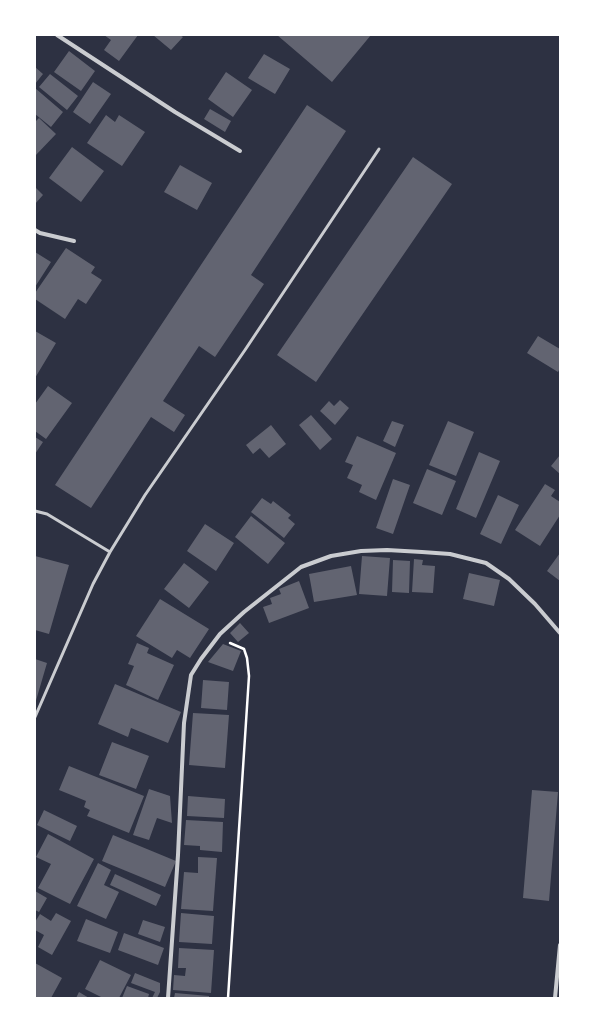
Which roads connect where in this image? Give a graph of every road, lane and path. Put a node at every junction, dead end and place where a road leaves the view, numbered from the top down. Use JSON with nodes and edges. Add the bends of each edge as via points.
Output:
{"nodes":[{"id":1,"x":57,"y":35,"type":"edge"},
{"id":2,"x":379,"y":149,"type":"dead end"},
{"id":3,"x":240,"y":151,"type":"dead end"},
{"id":4,"x":35,"y":230,"type":"edge"},
{"id":5,"x":74,"y":241,"type":"dead end"},
{"id":6,"x":35,"y":511,"type":"edge"},
{"id":7,"x":110,"y":552,"type":"junction"},
{"id":8,"x":560,"y":633,"type":"edge"},
{"id":9,"x":218,"y":637,"type":"junction"},
{"id":10,"x":35,"y":717,"type":"edge"},
{"id":11,"x":560,"y":944,"type":"edge"},
{"id":12,"x":168,"y":998,"type":"edge"},
{"id":13,"x":228,"y":998,"type":"edge"},
{"id":14,"x":555,"y":998,"type":"edge"}],
"edges":[{"from":1,"to":3,"type":"street"},
{"from":2,"to":7,"type":"lane","via":[[145,495]]},
{"from":4,"to":5,"type":"street"},
{"from":6,"to":7,"type":"lane","via":[[47,514]]},
{"from":7,"to":10,"type":"lane","via":[[93,584]]},
{"from":8,"to":9,"type":"street","via":[[509,579],[486,563],[450,554],[387,550],[331,556],[301,567],[244,612]]},
{"from":9,"to":12,"type":"street","via":[[191,675],[187,695]]},
{"from":9,"to":13,"type":"path","via":[[244,649],[248,658],[249,676]]},
{"from":11,"to":14,"type":"street"}]}
